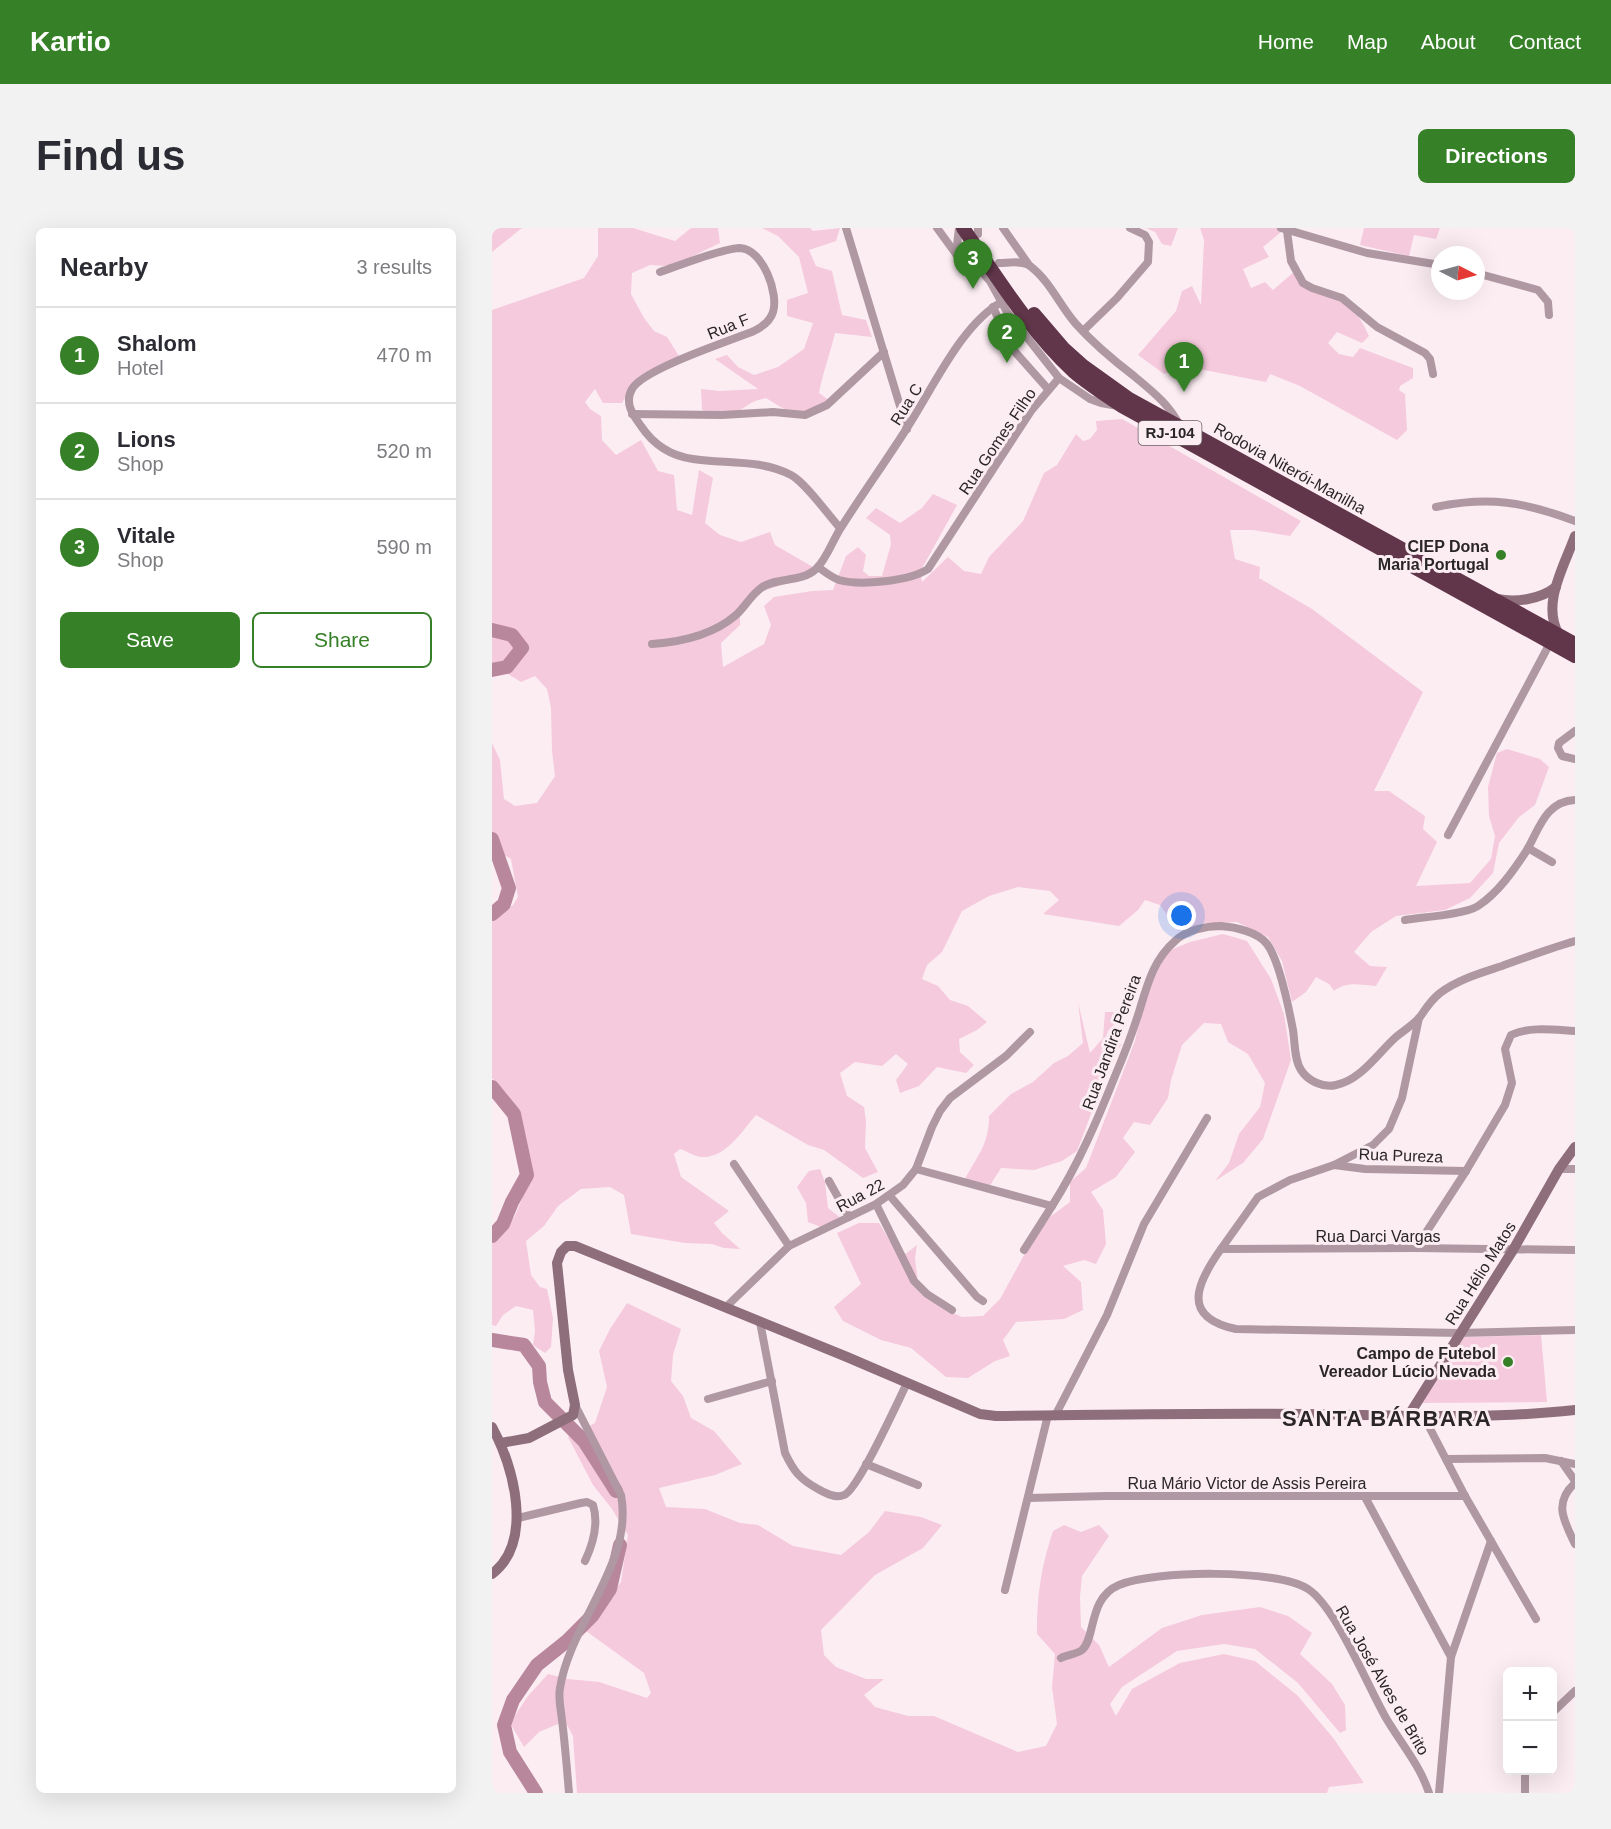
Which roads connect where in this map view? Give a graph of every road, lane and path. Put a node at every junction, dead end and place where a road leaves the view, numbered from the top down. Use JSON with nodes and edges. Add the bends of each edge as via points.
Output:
{"nodes":[{"id":1,"x":846,"y":228,"type":"edge"},
{"id":2,"x":937,"y":228,"type":"edge"},
{"id":3,"x":961,"y":228,"type":"edge"},
{"id":4,"x":1003,"y":228,"type":"edge"},
{"id":5,"x":1130,"y":228,"type":"edge"},
{"id":6,"x":977,"y":230,"type":"edge"},
{"id":7,"x":1284,"y":230,"type":"edge"},
{"id":8,"x":956,"y":254,"type":"junction"},
{"id":9,"x":1431,"y":264,"type":"edge"},
{"id":10,"x":1029,"y":265,"type":"junction"},
{"id":11,"x":660,"y":272,"type":"dead end"},
{"id":12,"x":995,"y":274,"type":"junction"},
{"id":13,"x":1485,"y":275,"type":"edge"},
{"id":14,"x":1002,"y":302,"type":"junction"},
{"id":15,"x":993,"y":307,"type":"junction"},
{"id":16,"x":1549,"y":315,"type":"dead end"},
{"id":17,"x":1083,"y":332,"type":"junction"},
{"id":18,"x":1043,"y":340,"type":"junction"},
{"id":19,"x":884,"y":352,"type":"junction"},
{"id":20,"x":1042,"y":357,"type":"junction"},
{"id":21,"x":1433,"y":374,"type":"dead end"},
{"id":22,"x":1059,"y":378,"type":"junction"},
{"id":23,"x":1048,"y":389,"type":"junction"},
{"id":24,"x":1122,"y":406,"type":"junction"},
{"id":25,"x":632,"y":414,"type":"junction"},
{"id":26,"x":1182,"y":428,"type":"junction"},
{"id":27,"x":907,"y":429,"type":"junction"},
{"id":28,"x":1436,"y":507,"type":"dead end"},
{"id":29,"x":1575,"y":521,"type":"edge"},
{"id":30,"x":840,"y":528,"type":"junction"},
{"id":31,"x":1575,"y":536,"type":"edge"},
{"id":32,"x":818,"y":567,"type":"junction"},
{"id":33,"x":1556,"y":586,"type":"junction"},
{"id":34,"x":1488,"y":597,"type":"junction"},
{"id":35,"x":1555,"y":639,"type":"junction"},
{"id":36,"x":652,"y":644,"type":"dead end"},
{"id":37,"x":1575,"y":644,"type":"edge"},
{"id":38,"x":1575,"y":656,"type":"edge"},
{"id":39,"x":1575,"y":731,"type":"edge"},
{"id":40,"x":1575,"y":759,"type":"edge"},
{"id":41,"x":1575,"y":800,"type":"edge"},
{"id":42,"x":1448,"y":835,"type":"dead end"},
{"id":43,"x":1528,"y":848,"type":"junction"},
{"id":44,"x":1552,"y":862,"type":"dead end"},
{"id":45,"x":1405,"y":920,"type":"dead end"},
{"id":46,"x":1575,"y":940,"type":"edge"},
{"id":47,"x":1419,"y":1018,"type":"junction"},
{"id":48,"x":1575,"y":1031,"type":"edge"},
{"id":49,"x":1030,"y":1032,"type":"dead end"},
{"id":50,"x":1207,"y":1118,"type":"dead end"},
{"id":51,"x":1575,"y":1147,"type":"edge"},
{"id":52,"x":734,"y":1164,"type":"dead end"},
{"id":53,"x":1334,"y":1166,"type":"junction"},
{"id":54,"x":916,"y":1169,"type":"junction"},
{"id":55,"x":1559,"y":1169,"type":"junction"},
{"id":56,"x":1575,"y":1169,"type":"edge"},
{"id":57,"x":1466,"y":1170,"type":"junction"},
{"id":58,"x":829,"y":1181,"type":"dead end"},
{"id":59,"x":890,"y":1196,"type":"junction"},
{"id":60,"x":876,"y":1204,"type":"junction"},
{"id":61,"x":1052,"y":1206,"type":"junction"},
{"id":62,"x":849,"y":1217,"type":"junction"},
{"id":63,"x":789,"y":1246,"type":"junction"},
{"id":64,"x":1416,"y":1248,"type":"junction"},
{"id":65,"x":1221,"y":1249,"type":"junction"},
{"id":66,"x":1024,"y":1250,"type":"dead end"},
{"id":67,"x":1513,"y":1250,"type":"junction"},
{"id":68,"x":1575,"y":1250,"type":"edge"},
{"id":69,"x":983,"y":1301,"type":"dead end"},
{"id":70,"x":726,"y":1307,"type":"junction"},
{"id":71,"x":952,"y":1310,"type":"dead end"},
{"id":72,"x":760,"y":1322,"type":"junction"},
{"id":73,"x":1575,"y":1330,"type":"edge"},
{"id":74,"x":1460,"y":1333,"type":"junction"},
{"id":75,"x":772,"y":1381,"type":"junction"},
{"id":76,"x":907,"y":1383,"type":"junction"},
{"id":77,"x":708,"y":1399,"type":"dead end"},
{"id":78,"x":1575,"y":1410,"type":"edge"},
{"id":79,"x":1051,"y":1415,"type":"junction"},
{"id":80,"x":1409,"y":1415,"type":"junction"},
{"id":81,"x":1423,"y":1415,"type":"junction"},
{"id":82,"x":568,"y":1416,"type":"junction"},
{"id":83,"x":492,"y":1427,"type":"edge"},
{"id":84,"x":501,"y":1443,"type":"junction"},
{"id":85,"x":1446,"y":1459,"type":"junction"},
{"id":86,"x":1561,"y":1461,"type":"junction"},
{"id":87,"x":866,"y":1464,"type":"junction"},
{"id":88,"x":1575,"y":1464,"type":"edge"},
{"id":89,"x":1575,"y":1482,"type":"edge"},
{"id":90,"x":918,"y":1485,"type":"dead end"},
{"id":91,"x":1466,"y":1496,"type":"junction"},
{"id":92,"x":1365,"y":1497,"type":"junction"},
{"id":93,"x":1028,"y":1498,"type":"junction"},
{"id":94,"x":518,"y":1518,"type":"junction"},
{"id":95,"x":1491,"y":1541,"type":"junction"},
{"id":96,"x":1575,"y":1544,"type":"edge"},
{"id":97,"x":585,"y":1561,"type":"dead end"},
{"id":98,"x":492,"y":1574,"type":"edge"},
{"id":99,"x":1005,"y":1590,"type":"dead end"},
{"id":100,"x":1536,"y":1619,"type":"dead end"},
{"id":101,"x":1060,"y":1658,"type":"dead end"},
{"id":102,"x":1451,"y":1658,"type":"junction"},
{"id":103,"x":1575,"y":1690,"type":"edge"},
{"id":104,"x":1557,"y":1708,"type":"edge"},
{"id":105,"x":1525,"y":1775,"type":"edge"},
{"id":106,"x":569,"y":1793,"type":"edge"},
{"id":107,"x":1428,"y":1793,"type":"edge"},
{"id":108,"x":1439,"y":1793,"type":"edge"},
{"id":109,"x":1525,"y":1793,"type":"edge"}],
"edges":[{"from":1,"to":19,"type":"street"},
{"from":2,"to":8,"type":"street"},
{"from":3,"to":8,"type":"street"},
{"from":3,"to":12,"type":"highway","name":"Rodovia Niterói-Manilha","number":"RJ-104"},
{"from":4,"to":10,"type":"street"},
{"from":5,"to":17,"type":"street","via":[[1145,235],[1149,242],[1148,262]]},
{"from":6,"to":12,"type":"highway","name":"Rodovia Niterói-Manilha","number":"RJ-104"},
{"from":7,"to":9,"type":"street","via":[[1367,253]]},
{"from":7,"to":21,"type":"street","via":[[1291,261],[1303,283],[1342,298],[1377,327],[1425,353]]},
{"from":8,"to":12,"type":"street","via":[[982,272]]},
{"from":10,"to":12,"type":"street","via":[[1022,263]]},
{"from":10,"to":17,"type":"street"},
{"from":11,"to":25,"type":"street","name":"Rua F","via":[[719,253],[744,249],[753,252],[762,261],[774,311],[754,331],[641,379],[629,395]]},
{"from":12,"to":14,"type":"street"},
{"from":12,"to":18,"type":"highway","name":"Rodovia Niterói-Manilha","number":"RJ-104"},
{"from":12,"to":26,"type":"highway","name":"Rodovia Niterói-Manilha","number":"RJ-104","via":[[1083,366],[1129,399]]},
{"from":13,"to":16,"type":"street","via":[[1538,290],[1548,302]]},
{"from":14,"to":15,"type":"street","name":"Rua C"},
{"from":14,"to":20,"type":"street"},
{"from":15,"to":23,"type":"street","via":[[1016,353]]},
{"from":15,"to":27,"type":"street","name":"Rua C","via":[[965,336]]},
{"from":17,"to":26,"type":"street","via":[[1158,395]]},
{"from":18,"to":20,"type":"highway"},
{"from":18,"to":24,"type":"highway","name":"Rodovia Niterói-Manilha","number":"RJ-104","via":[[1074,371]]},
{"from":19,"to":25,"type":"street","via":[[827,405],[805,415]]},
{"from":19,"to":27,"type":"street"},
{"from":20,"to":22,"type":"street"},
{"from":22,"to":23,"type":"street","name":"Rua Gomes Filho"},
{"from":22,"to":24,"type":"street","via":[[1090,399]]},
{"from":23,"to":32,"type":"street","name":"Rua Gomes Filho","via":[[928,569],[907,579],[852,582],[832,578]]},
{"from":24,"to":35,"type":"highway","name":"Rodovia Niterói-Manilha","number":"RJ-104"},
{"from":25,"to":30,"type":"street","via":[[648,437],[671,453],[793,476]]},
{"from":26,"to":34,"type":"highway","name":"Rodovia Niterói-Manilha","number":"RJ-104"},
{"from":27,"to":30,"type":"street","name":"Rua C"},
{"from":28,"to":29,"type":"street","via":[[1510,502]]},
{"from":30,"to":32,"type":"street","name":"Rua C"},
{"from":31,"to":33,"type":"street"},
{"from":32,"to":36,"type":"street","via":[[796,579],[763,586],[720,626],[690,639]]},
{"from":33,"to":34,"type":"street","via":[[1542,595],[1521,600]]},
{"from":33,"to":35,"type":"street","via":[[1551,609]]},
{"from":34,"to":35,"type":"highway","name":"Rodovia Niterói-Manilha","number":"RJ-104"},
{"from":35,"to":37,"type":"highway","name":"Rodovia Niterói-Manilha","number":"RJ-104"},
{"from":35,"to":38,"type":"highway","name":"Rodovia Niterói-Manilha","number":"RJ-104"},
{"from":35,"to":42,"type":"street"},
{"from":39,"to":40,"type":"street","via":[[1558,748],[1562,756]]},
{"from":41,"to":43,"type":"street","via":[[1566,800],[1548,813]]},
{"from":43,"to":44,"type":"street"},
{"from":43,"to":45,"type":"street","via":[[1508,877],[1476,908]]},
{"from":46,"to":47,"type":"street","name":"Rua Jandira Pereira","via":[[1455,984],[1426,1006]]},
{"from":47,"to":53,"type":"street","via":[[1402,1098],[1389,1129],[1372,1145]]},
{"from":47,"to":61,"type":"street","name":"Rua Jandira Pereira","via":[[1361,1072],[1337,1085],[1321,1085],[1301,1070],[1286,1000],[1266,943],[1232,926],[1210,926],[1182,935],[1149,976],[1115,1077],[1085,1146]]},
{"from":48,"to":57,"type":"street","via":[[1519,1031],[1511,1035],[1505,1049],[1512,1083],[1509,1094]]},
{"from":49,"to":54,"type":"street","name":"Rua 22","via":[[1006,1056],[950,1098],[932,1127]]},
{"from":50,"to":79,"type":"street","via":[[1143,1224],[1107,1315]]},
{"from":51,"to":55,"type":"street","name":"Rua Hélio Matos"},
{"from":52,"to":63,"type":"street"},
{"from":53,"to":57,"type":"street","name":"Rua Pureza"},
{"from":53,"to":65,"type":"street","via":[[1290,1180],[1258,1197]]},
{"from":54,"to":59,"type":"street","name":"Rua 22"},
{"from":54,"to":61,"type":"street"},
{"from":55,"to":56,"type":"street"},
{"from":55,"to":67,"type":"street","name":"Rua Hélio Matos"},
{"from":57,"to":64,"type":"street"},
{"from":58,"to":62,"type":"street"},
{"from":59,"to":60,"type":"street","name":"Rua 22"},
{"from":59,"to":69,"type":"street"},
{"from":60,"to":62,"type":"street","name":"Rua 22"},
{"from":60,"to":71,"type":"street","via":[[914,1281]]},
{"from":61,"to":66,"type":"street","name":"Rua Jandira Pereira"},
{"from":62,"to":63,"type":"street","name":"Rua 22"},
{"from":63,"to":70,"type":"street","name":"Rua 22"},
{"from":64,"to":65,"type":"street","name":"Rua Darci Vargas"},
{"from":64,"to":67,"type":"street","name":"Rua Darci Vargas"},
{"from":65,"to":74,"type":"street","via":[[1200,1283],[1199,1298],[1202,1311],[1211,1320],[1236,1329]]},
{"from":67,"to":68,"type":"street","name":"Rua Darci Vargas"},
{"from":67,"to":74,"type":"street","name":"Rua Hélio Matos"},
{"from":70,"to":72,"type":"street"},
{"from":70,"to":82,"type":"street","via":[[588,1250],[567,1246],[557,1263],[568,1370]]},
{"from":72,"to":75,"type":"street"},
{"from":72,"to":76,"type":"street"},
{"from":73,"to":74,"type":"street"},
{"from":74,"to":80,"type":"street","name":"Rua Hélio Matos"},
{"from":75,"to":77,"type":"street"},
{"from":75,"to":87,"type":"street","via":[[785,1453],[801,1480],[825,1493],[845,1495],[859,1480]]},
{"from":76,"to":79,"type":"street","via":[[980,1414]]},
{"from":76,"to":87,"type":"street"},
{"from":78,"to":81,"type":"street"},
{"from":79,"to":80,"type":"street"},
{"from":79,"to":93,"type":"street"},
{"from":80,"to":81,"type":"street"},
{"from":81,"to":85,"type":"street"},
{"from":82,"to":84,"type":"street","via":[[529,1438]]},
{"from":82,"to":106,"type":"street","via":[[621,1495],[624,1511],[617,1549],[569,1653],[559,1690]]},
{"from":83,"to":84,"type":"street"},
{"from":84,"to":94,"type":"street"},
{"from":85,"to":86,"type":"street"},
{"from":85,"to":91,"type":"street"},
{"from":86,"to":88,"type":"street"},
{"from":86,"to":89,"type":"street"},
{"from":87,"to":90,"type":"street"},
{"from":89,"to":96,"type":"street","via":[[1567,1491],[1562,1510]]},
{"from":91,"to":92,"type":"street","name":"Rua Mário Victor de Assis Pereira"},
{"from":91,"to":95,"type":"street"},
{"from":92,"to":93,"type":"street","name":"Rua Mário Victor de Assis Pereira"},
{"from":92,"to":102,"type":"street"},
{"from":93,"to":99,"type":"street"},
{"from":94,"to":97,"type":"street","via":[[580,1503],[593,1505],[595,1533]]},
{"from":94,"to":98,"type":"street","via":[[506,1557]]},
{"from":95,"to":100,"type":"street"},
{"from":95,"to":102,"type":"street"},
{"from":101,"to":107,"type":"street","name":"Rua José Alves de Brito","via":[[1082,1650],[1102,1599],[1117,1586],[1138,1579],[1243,1575],[1308,1588],[1327,1608]]},
{"from":102,"to":108,"type":"street"},
{"from":103,"to":104,"type":"street"},
{"from":105,"to":109,"type":"street"}]}
